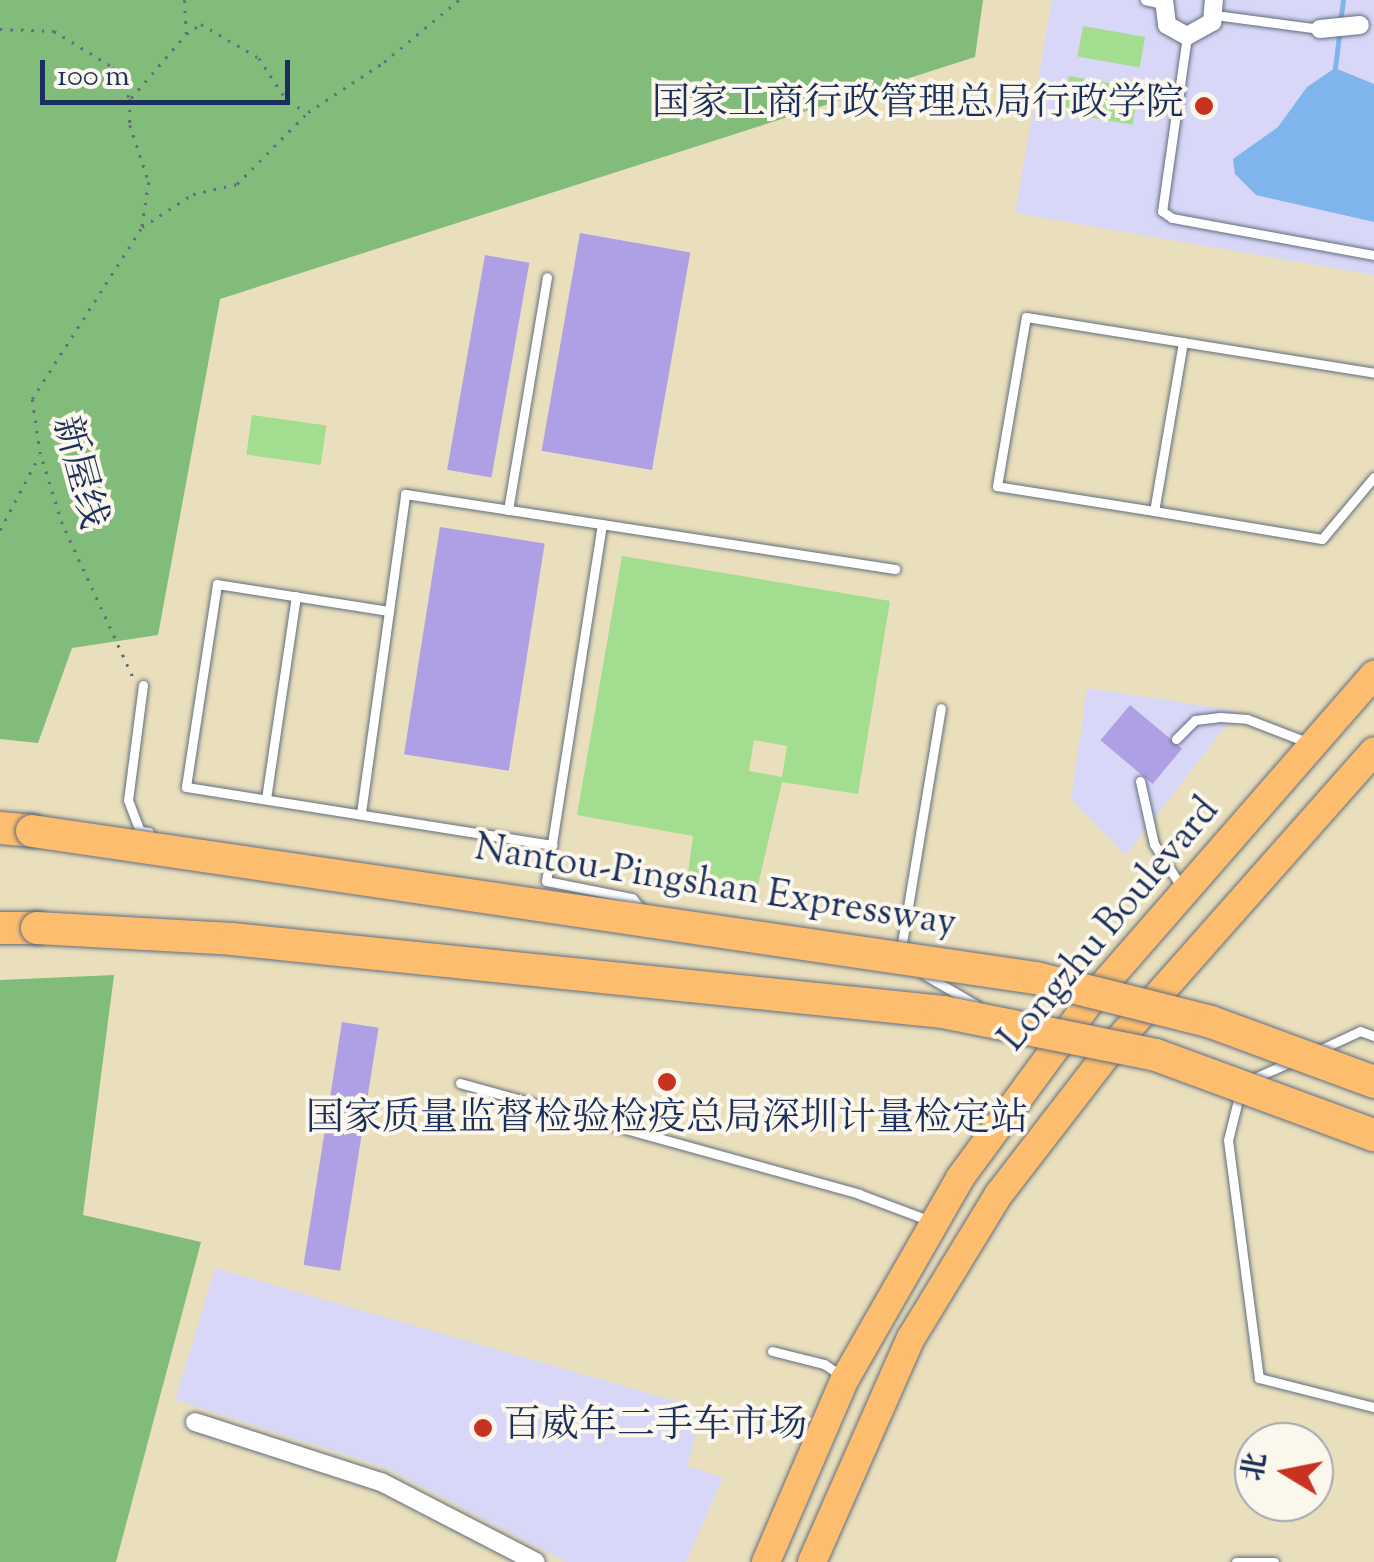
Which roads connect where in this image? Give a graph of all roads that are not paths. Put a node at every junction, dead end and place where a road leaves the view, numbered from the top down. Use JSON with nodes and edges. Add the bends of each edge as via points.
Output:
{"nodes":[{"id":1,"x":1157,"y":1,"type":"edge"},
{"id":2,"x":1214,"y":8,"type":"edge"},
{"id":3,"x":1367,"y":22,"type":"edge"},
{"id":4,"x":1320,"y":28,"type":"joint"},
{"id":5,"x":1187,"y":36,"type":"junction"},
{"id":6,"x":1374,"y":255,"type":"edge"},
{"id":7,"x":548,"y":277,"type":"dead end"},
{"id":8,"x":1182,"y":342,"type":"junction"},
{"id":9,"x":1374,"y":372,"type":"edge"},
{"id":10,"x":1374,"y":477,"type":"edge"},
{"id":11,"x":508,"y":510,"type":"junction"},
{"id":12,"x":1154,"y":511,"type":"junction"},
{"id":13,"x":602,"y":524,"type":"junction"},
{"id":14,"x":895,"y":570,"type":"dead end"},
{"id":15,"x":296,"y":596,"type":"junction"},
{"id":16,"x":388,"y":611,"type":"junction"},
{"id":17,"x":1374,"y":674,"type":"edge"},
{"id":18,"x":144,"y":684,"type":"road end"},
{"id":19,"x":941,"y":708,"type":"dead end"},
{"id":20,"x":1176,"y":738,"type":"dead end"},
{"id":21,"x":1314,"y":744,"type":"junction"},
{"id":22,"x":1374,"y":751,"type":"edge"},
{"id":23,"x":1140,"y":780,"type":"dead end"},
{"id":24,"x":266,"y":799,"type":"junction"},
{"id":25,"x":361,"y":813,"type":"junction"},
{"id":26,"x":16,"y":830,"type":"edge"},
{"id":27,"x":160,"y":834,"type":"dead end"},
{"id":28,"x":552,"y":844,"type":"junction"},
{"id":29,"x":237,"y":846,"type":"dead end"},
{"id":30,"x":1186,"y":894,"type":"junction"},
{"id":31,"x":645,"y":913,"type":"junction"},
{"id":32,"x":0,"y":928,"type":"edge"},
{"id":33,"x":899,"y":962,"type":"junction"},
{"id":34,"x":1374,"y":1036,"type":"edge"},
{"id":35,"x":1052,"y":1050,"type":"junction"},
{"id":36,"x":460,"y":1082,"type":"dead end"},
{"id":37,"x":1374,"y":1082,"type":"edge"},
{"id":38,"x":1374,"y":1135,"type":"edge"},
{"id":39,"x":933,"y":1223,"type":"junction"},
{"id":40,"x":772,"y":1351,"type":"dead end"},
{"id":41,"x":846,"y":1379,"type":"junction"},
{"id":42,"x":1374,"y":1407,"type":"edge"},
{"id":43,"x":195,"y":1422,"type":"dead end"},
{"id":44,"x":536,"y":1562,"type":"edge"},
{"id":45,"x":766,"y":1562,"type":"edge"},
{"id":46,"x":812,"y":1562,"type":"edge"},
{"id":47,"x":1236,"y":1562,"type":"edge"},
{"id":48,"x":1274,"y":1562,"type":"edge"}],
"edges":[{"from":1,"to":5,"type":"street","via":[[1167,24]]},
{"from":2,"to":4,"type":"lane"},
{"from":2,"to":5,"type":"street","via":[[1205,31]]},
{"from":3,"to":4,"type":"street"},
{"from":5,"to":6,"type":"lane","via":[[1162,211]]},
{"from":7,"to":11,"type":"lane"},
{"from":8,"to":9,"type":"lane"},
{"from":8,"to":12,"type":"lane"},
{"from":8,"to":12,"type":"lane","via":[[1026,317],[997,486]]},
{"from":10,"to":12,"type":"lane","via":[[1322,539]]},
{"from":11,"to":13,"type":"lane"},
{"from":11,"to":16,"type":"lane","via":[[405,494]]},
{"from":13,"to":14,"type":"lane"},
{"from":13,"to":28,"type":"lane"},
{"from":15,"to":16,"type":"lane"},
{"from":15,"to":24,"type":"lane"},
{"from":15,"to":24,"type":"lane","via":[[217,584],[186,787]]},
{"from":16,"to":25,"type":"lane"},
{"from":17,"to":21,"type":"main road","name":"Longzhu Boulevard"},
{"from":18,"to":27,"type":"lane","via":[[128,800],[140,831]]},
{"from":19,"to":33,"type":"lane"},
{"from":20,"to":21,"type":"lane","via":[[1195,720],[1220,717],[1247,719]]},
{"from":21,"to":30,"type":"main road","name":"Longzhu Boulevard"},
{"from":22,"to":46,"type":"main road","name":"Longzhu Boulevard","via":[[1114,1045],[998,1194],[912,1338]]},
{"from":23,"to":30,"type":"lane","via":[[1154,844]]},
{"from":24,"to":25,"type":"lane"},
{"from":25,"to":28,"type":"lane"},
{"from":26,"to":37,"type":"highway","name":"Nantou-Pingshan Expressway","bridge":true,"via":[[1036,978],[1211,1022]]},
{"from":28,"to":31,"type":"lane","via":[[546,881],[632,898]]},
{"from":29,"to":31,"type":"lane"},
{"from":30,"to":35,"type":"main road","name":"Longzhu Boulevard"},
{"from":31,"to":33,"type":"lane"},
{"from":32,"to":38,"type":"highway","bridge":true,"via":[[232,939],[943,1012],[1156,1055]]},
{"from":33,"to":35,"type":"lane"},
{"from":34,"to":42,"type":"lane","via":[[1360,1031],[1242,1084],[1228,1140],[1259,1378]]},
{"from":35,"to":39,"type":"main road","name":"Longzhu Boulevard"},
{"from":36,"to":39,"type":"lane","via":[[860,1194]]},
{"from":39,"to":41,"type":"main road","name":"Longzhu Boulevard"},
{"from":40,"to":41,"type":"lane","via":[[824,1364]]},
{"from":41,"to":45,"type":"main road","name":"Longzhu Boulevard"},
{"from":43,"to":44,"type":"street","via":[[381,1482]]},
{"from":47,"to":48,"type":"lane"}]}
